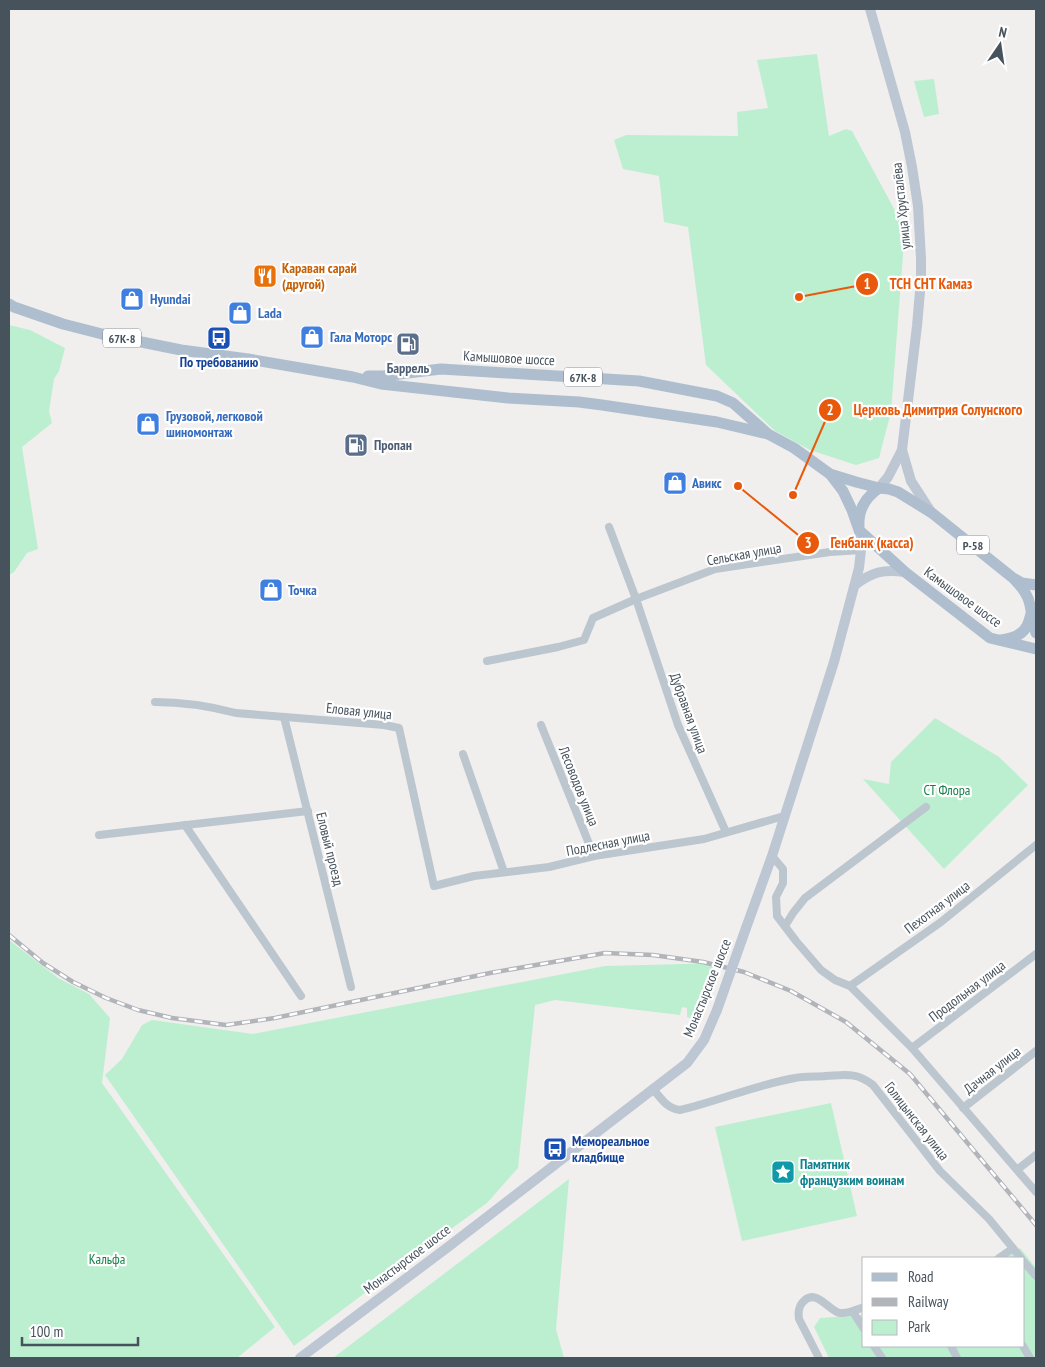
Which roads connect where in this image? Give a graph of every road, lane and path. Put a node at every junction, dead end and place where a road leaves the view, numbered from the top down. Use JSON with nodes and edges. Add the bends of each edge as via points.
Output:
{"nodes":[{"id":1,"x":870,"y":9,"type":"edge"},
{"id":2,"x":9,"y":304,"type":"edge"},
{"id":3,"x":352,"y":377,"type":"junction"},
{"id":4,"x":768,"y":434,"type":"junction"},
{"id":5,"x":902,"y":450,"type":"junction"},
{"id":6,"x":830,"y":474,"type":"junction"},
{"id":7,"x":879,"y":488,"type":"junction"},
{"id":8,"x":932,"y":513,"type":"junction"},
{"id":9,"x":609,"y":527,"type":"dead end"},
{"id":10,"x":859,"y":530,"type":"junction"},
{"id":11,"x":861,"y":550,"type":"junction"},
{"id":12,"x":905,"y":572,"type":"junction"},
{"id":13,"x":1013,"y":578,"type":"junction"},
{"id":14,"x":855,"y":585,"type":"junction"},
{"id":15,"x":1036,"y":586,"type":"edge"},
{"id":16,"x":636,"y":599,"type":"junction"},
{"id":17,"x":1033,"y":611,"type":"edge"},
{"id":18,"x":1036,"y":633,"type":"edge"},
{"id":19,"x":997,"y":640,"type":"junction"},
{"id":20,"x":1036,"y":649,"type":"edge"},
{"id":21,"x":487,"y":661,"type":"dead end"},
{"id":22,"x":155,"y":702,"type":"dead end"},
{"id":23,"x":284,"y":717,"type":"junction"},
{"id":24,"x":541,"y":725,"type":"dead end"},
{"id":25,"x":463,"y":754,"type":"dead end"},
{"id":26,"x":926,"y":807,"type":"dead end"},
{"id":27,"x":308,"y":811,"type":"junction"},
{"id":28,"x":784,"y":816,"type":"junction"},
{"id":29,"x":185,"y":825,"type":"junction"},
{"id":30,"x":726,"y":832,"type":"junction"},
{"id":31,"x":99,"y":834,"type":"dead end"},
{"id":32,"x":1036,"y":845,"type":"edge"},
{"id":33,"x":594,"y":856,"type":"junction"},
{"id":34,"x":772,"y":856,"type":"junction"},
{"id":35,"x":504,"y":872,"type":"junction"},
{"id":36,"x":434,"y":886,"type":"joint"},
{"id":37,"x":785,"y":926,"type":"junction"},
{"id":38,"x":1036,"y":954,"type":"edge"},
{"id":39,"x":351,"y":986,"type":"dead end"},
{"id":40,"x":850,"y":986,"type":"junction"},
{"id":41,"x":301,"y":996,"type":"dead end"},
{"id":42,"x":912,"y":1048,"type":"junction"},
{"id":43,"x":1036,"y":1051,"type":"edge"},
{"id":44,"x":653,"y":1089,"type":"junction"},
{"id":45,"x":963,"y":1108,"type":"junction"},
{"id":46,"x":1036,"y":1155,"type":"edge"},
{"id":47,"x":1018,"y":1169,"type":"junction"},
{"id":48,"x":1036,"y":1192,"type":"edge"},
{"id":49,"x":1012,"y":1249,"type":"junction"},
{"id":50,"x":1000,"y":1257,"type":"edge"},
{"id":51,"x":1020,"y":1257,"type":"edge"},
{"id":52,"x":1025,"y":1263,"type":"edge"},
{"id":53,"x":1036,"y":1276,"type":"edge"},
{"id":54,"x":862,"y":1308,"type":"edge"},
{"id":55,"x":853,"y":1312,"type":"junction"},
{"id":56,"x":862,"y":1326,"type":"edge"},
{"id":57,"x":875,"y":1347,"type":"edge"},
{"id":58,"x":1024,"y":1347,"type":"edge"},
{"id":59,"x":300,"y":1358,"type":"edge"},
{"id":60,"x":819,"y":1358,"type":"edge"},
{"id":61,"x":882,"y":1358,"type":"edge"},
{"id":62,"x":1030,"y":1358,"type":"edge"}],
"edges":[{"from":1,"to":5,"type":"main road","name":"улица Хрусталёва","via":[[904,132],[918,206],[921,280]]},
{"from":2,"to":3,"type":"main road","name":"Камышовое шоссе","number":"67К-8","via":[[102,334]]},
{"from":3,"to":4,"type":"main road","name":"Камышовое шоссе","number":"67К-8","via":[[381,384],[602,405],[717,422]]},
{"from":3,"to":4,"type":"main road","name":"Камышовое шоссе","number":"67К-8","via":[[442,369],[639,381],[718,396],[733,403]]},
{"from":4,"to":6,"type":"main road","name":"Камышовое шоссе","number":"67К-8"},
{"from":5,"to":7,"type":"main road","name":"улица Хрусталёва"},
{"from":5,"to":8,"type":"main road","via":[[912,480]]},
{"from":6,"to":7,"type":"main road","name":"Камышовое шоссе","number":"67К-8"},
{"from":6,"to":10,"type":"main road","number":"67К-8","via":[[852,510]]},
{"from":7,"to":8,"type":"main road","name":"Камышовое шоссе","number":"Р-58","via":[[898,492]]},
{"from":7,"to":10,"type":"main road","name":"Монастырское шоссе","via":[[860,510]]},
{"from":8,"to":13,"type":"main road","name":"Камышовое шоссе","number":"Р-58"},
{"from":9,"to":16,"type":"street","name":"Дубравная улица"},
{"from":10,"to":11,"type":"main road","name":"Монастырское шоссе"},
{"from":10,"to":12,"type":"main road","name":"Камышовое шоссе"},
{"from":11,"to":14,"type":"main road","name":"Монастырское шоссе"},
{"from":11,"to":16,"type":"street","name":"Сельская улица","via":[[716,569]]},
{"from":12,"to":14,"type":"main road","via":[[878,572]]},
{"from":12,"to":19,"type":"main road","name":"Камышовое шоссе","via":[[990,638]]},
{"from":13,"to":15,"type":"main road","name":"Камышовое шоссе"},
{"from":13,"to":17,"type":"main road","number":"Р-58","via":[[1023,589]]},
{"from":14,"to":28,"type":"main road","name":"Монастырское шоссе","via":[[834,662]]},
{"from":16,"to":21,"type":"street","name":"Сельская улица","via":[[593,618],[584,640]]},
{"from":16,"to":30,"type":"street","name":"Дубравная улица","via":[[678,725]]},
{"from":17,"to":18,"type":"main road","number":"Р-58"},
{"from":17,"to":19,"type":"main road","via":[[1022,632],[1015,637]]},
{"from":19,"to":20,"type":"main road","name":"Камышовое шоссе"},
{"from":22,"to":23,"type":"street","name":"Еловая улица","via":[[181,702],[236,713]]},
{"from":23,"to":27,"type":"street","name":"Еловый проезд"},
{"from":23,"to":36,"type":"street","name":"Еловая улица","via":[[399,728]]},
{"from":24,"to":33,"type":"street","name":"Лесоводов улица"},
{"from":25,"to":35,"type":"street"},
{"from":26,"to":37,"type":"street","via":[[805,898]]},
{"from":27,"to":29,"type":"street"},
{"from":27,"to":39,"type":"street","name":"Еловый проезд"},
{"from":28,"to":30,"type":"street","name":"Подлесная улица"},
{"from":28,"to":34,"type":"main road","name":"Монастырское шоссе"},
{"from":29,"to":31,"type":"street"},
{"from":29,"to":41,"type":"street"},
{"from":30,"to":33,"type":"street","name":"Подлесная улица","via":[[704,839]]},
{"from":32,"to":40,"type":"street","name":"Пехотная улица","via":[[941,922]]},
{"from":33,"to":35,"type":"street","name":"Подлесная улица","via":[[548,867]]},
{"from":34,"to":37,"type":"street","via":[[783,868],[776,898],[777,916]]},
{"from":34,"to":44,"type":"main road","name":"Монастырское шоссе","bridge":true,"via":[[704,1040],[687,1063]]},
{"from":35,"to":36,"type":"street","name":"Подлесная улица"},
{"from":37,"to":40,"type":"street","via":[[821,970]]},
{"from":38,"to":42,"type":"street","name":"Продольная улица"},
{"from":40,"to":42,"type":"street"},
{"from":42,"to":45,"type":"street"},
{"from":43,"to":45,"type":"street","name":"Дачная улица"},
{"from":44,"to":49,"type":"street","name":"Голицынская улица","via":[[667,1106],[680,1110],[797,1078],[846,1074],[865,1079],[940,1171],[990,1219]]},
{"from":44,"to":59,"type":"main road","name":"Монастырское шоссе"},
{"from":45,"to":47,"type":"street"},
{"from":46,"to":47,"type":"street"},
{"from":47,"to":48,"type":"street"},
{"from":49,"to":50,"type":"street"},
{"from":49,"to":51,"type":"street","name":"Голицынская улица"},
{"from":52,"to":53,"type":"street"},
{"from":54,"to":55,"type":"street"},
{"from":55,"to":56,"type":"street"},
{"from":55,"to":60,"type":"street","via":[[836,1312],[815,1298],[801,1304],[799,1319]]},
{"from":57,"to":61,"type":"street"},
{"from":58,"to":62,"type":"street"}]}
